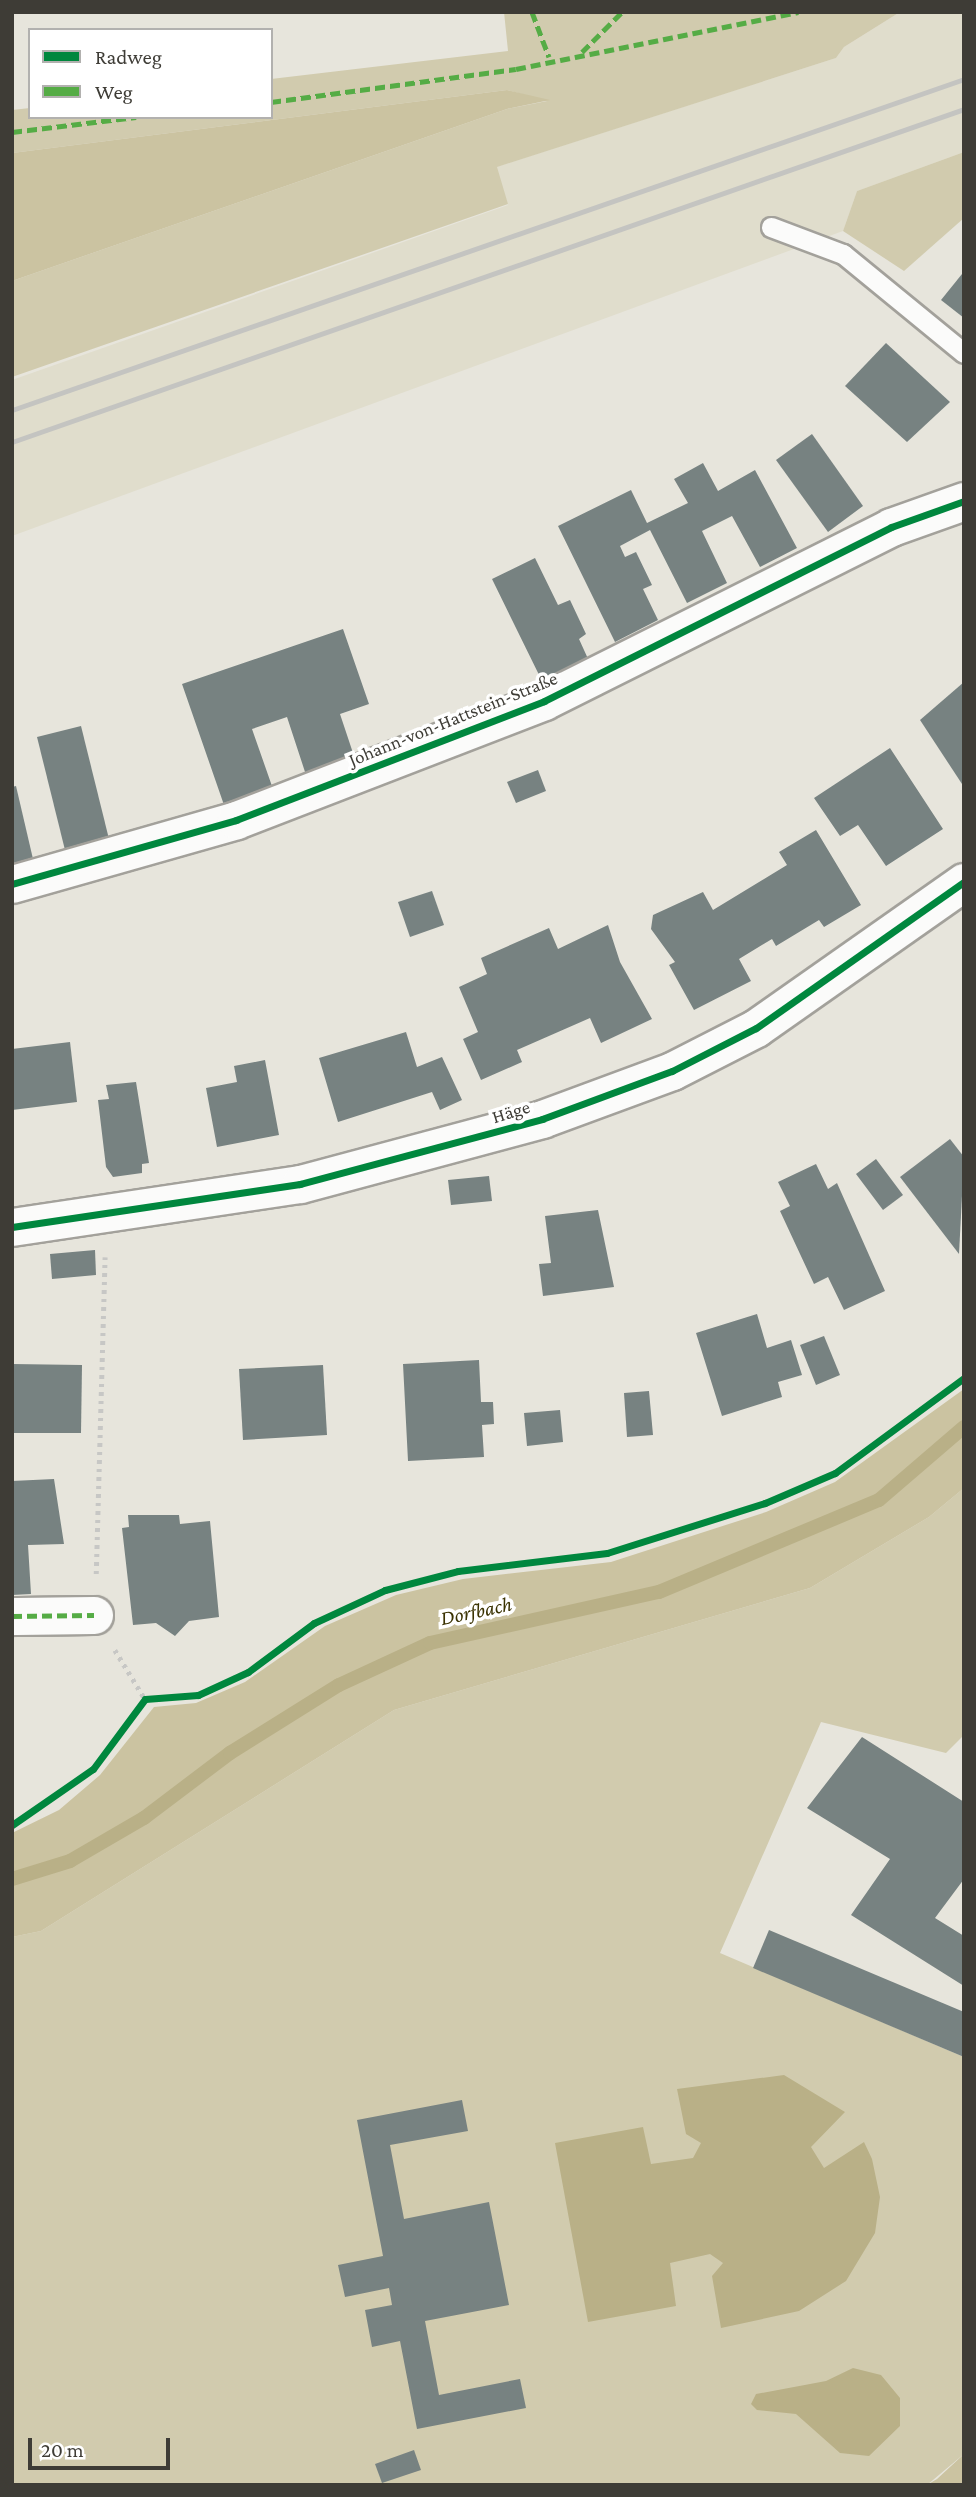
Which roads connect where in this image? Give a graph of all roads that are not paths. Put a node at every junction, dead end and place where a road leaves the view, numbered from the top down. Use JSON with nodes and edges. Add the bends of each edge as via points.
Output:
{"nodes":[{"id":1,"x":771,"y":228,"type":"dead end"},
{"id":2,"x":964,"y":353,"type":"edge"},
{"id":3,"x":964,"y":501,"type":"edge"},
{"id":4,"x":964,"y":882,"type":"edge"},
{"id":5,"x":12,"y":884,"type":"edge"},
{"id":6,"x":12,"y":1227,"type":"edge"},
{"id":7,"x":94,"y":1615,"type":"road end"},
{"id":8,"x":12,"y":1616,"type":"edge"}],
"edges":[{"from":1,"to":2,"type":"lane","via":[[842,254]]},
{"from":3,"to":5,"type":"street","name":"Johann-von-Hattstein-Straße","via":[[891,527],[544,701],[236,820]]},
{"from":4,"to":6,"type":"street","name":"Häge","via":[[756,1028],[672,1070],[423,1156],[105,1218]]},
{"from":7,"to":8,"type":"street"}]}
